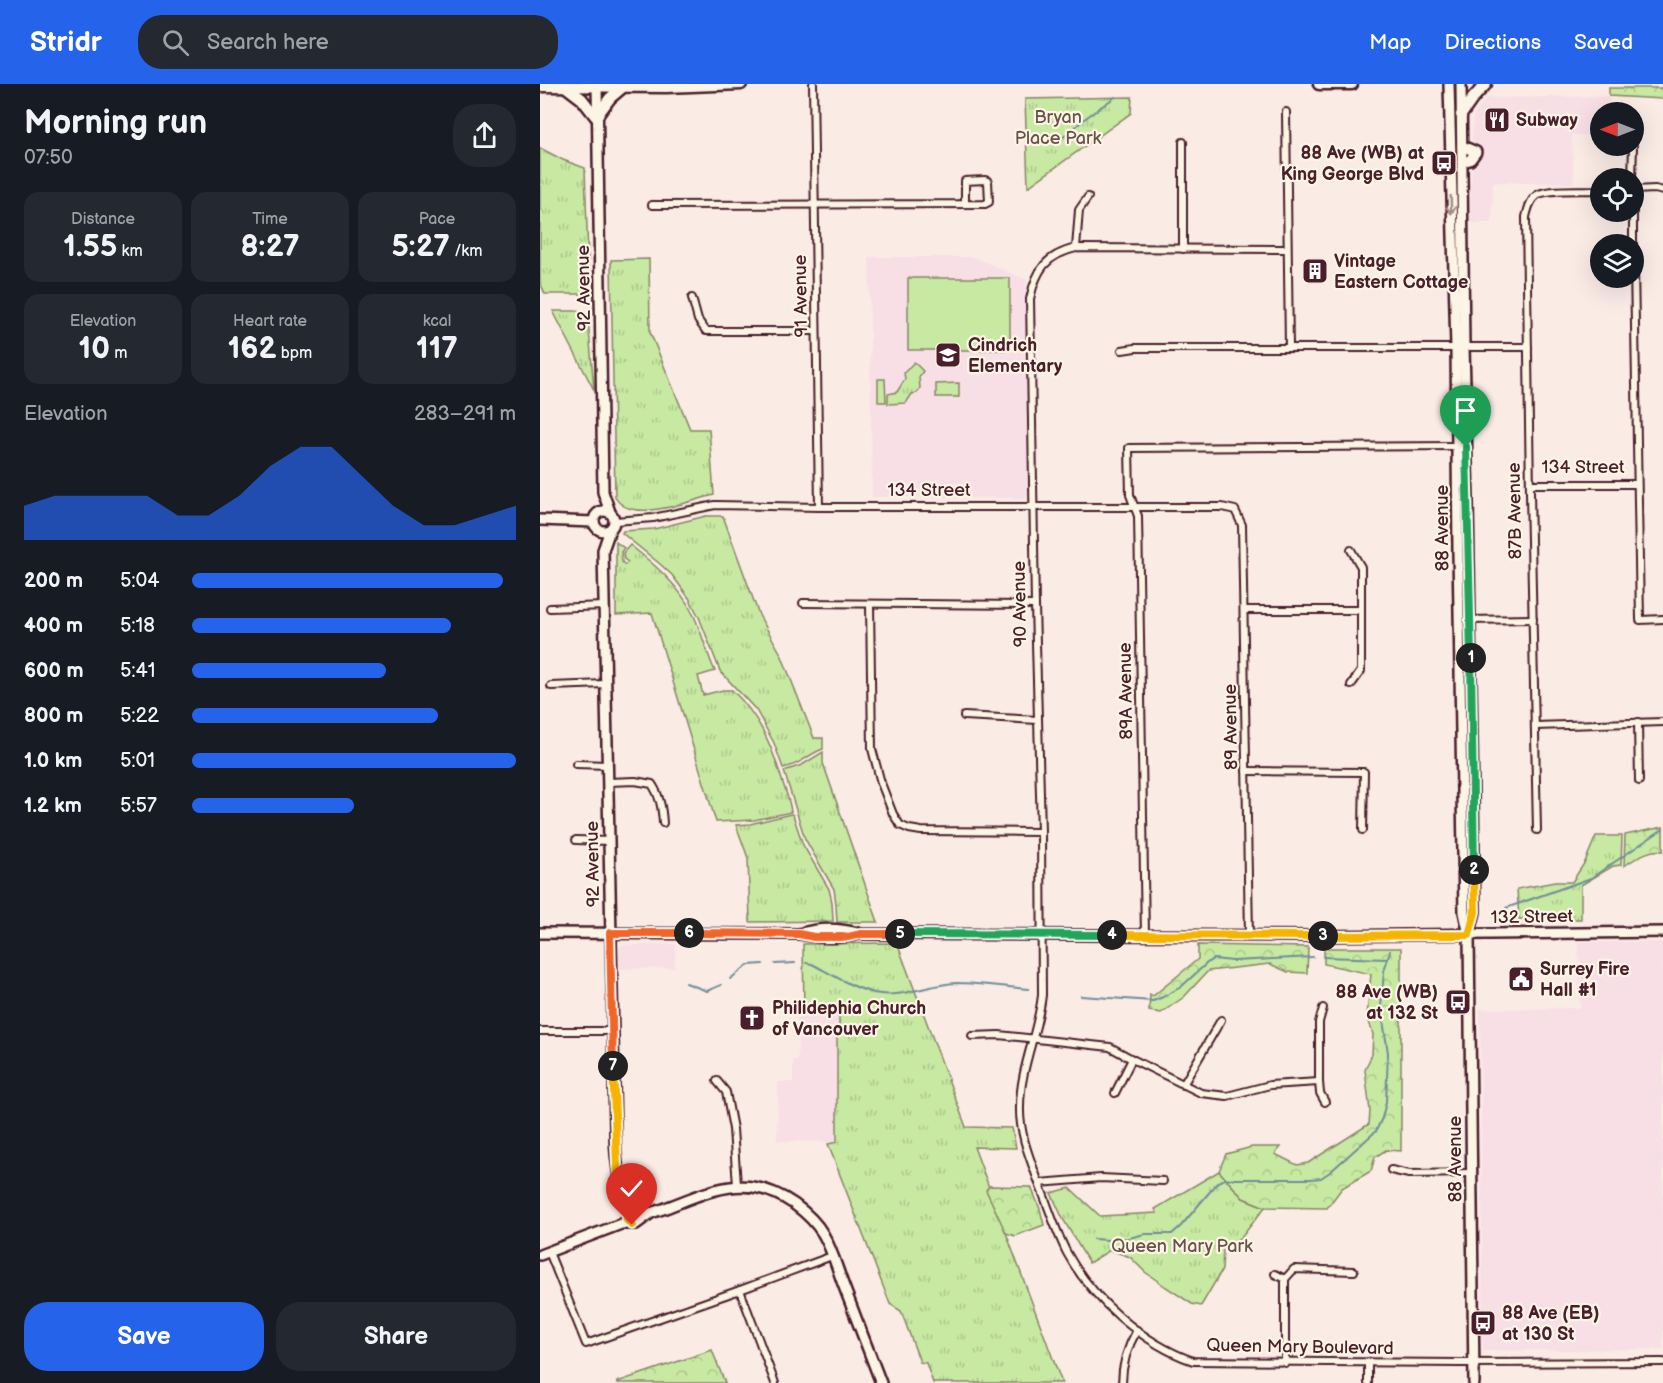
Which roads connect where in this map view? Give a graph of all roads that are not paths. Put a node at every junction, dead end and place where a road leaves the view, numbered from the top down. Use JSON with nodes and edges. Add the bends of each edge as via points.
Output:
{"nodes":[{"id":1,"x":741,"y":84,"type":"edge"},
{"id":2,"x":813,"y":84,"type":"edge"},
{"id":3,"x":1319,"y":84,"type":"edge"},
{"id":4,"x":1352,"y":84,"type":"edge"},
{"id":5,"x":1449,"y":84,"type":"edge"},
{"id":6,"x":1461,"y":84,"type":"edge"},
{"id":7,"x":1486,"y":84,"type":"edge"},
{"id":8,"x":597,"y":85,"type":"edge"},
{"id":9,"x":540,"y":86,"type":"edge"},
{"id":10,"x":565,"y":86,"type":"junction"},
{"id":11,"x":623,"y":87,"type":"junction"},
{"id":12,"x":1286,"y":112,"type":"dead end"},
{"id":13,"x":1461,"y":115,"type":"junction"},
{"id":14,"x":596,"y":117,"type":"junction"},
{"id":15,"x":1183,"y":142,"type":"dead end"},
{"id":16,"x":1462,"y":146,"type":"junction"},
{"id":17,"x":1462,"y":162,"type":"junction"},
{"id":18,"x":1590,"y":190,"type":"edge"},
{"id":19,"x":1644,"y":190,"type":"edge"},
{"id":20,"x":1663,"y":191,"type":"edge"},
{"id":21,"x":1088,"y":197,"type":"dead end"},
{"id":22,"x":965,"y":204,"type":"junction"},
{"id":23,"x":652,"y":205,"type":"dead end"},
{"id":24,"x":814,"y":206,"type":"junction"},
{"id":25,"x":1076,"y":248,"type":"junction"},
{"id":26,"x":1183,"y":249,"type":"junction"},
{"id":27,"x":1287,"y":249,"type":"junction"},
{"id":28,"x":1634,"y":288,"type":"edge"},
{"id":29,"x":692,"y":298,"type":"dead end"},
{"id":30,"x":816,"y":331,"type":"junction"},
{"id":31,"x":1528,"y":347,"type":"junction"},
{"id":32,"x":1289,"y":348,"type":"junction"},
{"id":33,"x":1460,"y":348,"type":"junction"},
{"id":34,"x":1122,"y":350,"type":"dead end"},
{"id":35,"x":1458,"y":446,"type":"junction"},
{"id":36,"x":1530,"y":484,"type":"junction"},
{"id":37,"x":1636,"y":484,"type":"junction"},
{"id":38,"x":603,"y":492,"type":"junction"},
{"id":39,"x":819,"y":507,"type":"junction"},
{"id":40,"x":1033,"y":507,"type":"junction"},
{"id":41,"x":1134,"y":507,"type":"junction"},
{"id":42,"x":610,"y":512,"type":"junction"},
{"id":43,"x":1240,"y":518,"type":"joint"},
{"id":44,"x":540,"y":520,"type":"edge"},
{"id":45,"x":597,"y":521,"type":"junction"},
{"id":46,"x":612,"y":525,"type":"junction"},
{"id":47,"x":603,"y":550,"type":"junction"},
{"id":48,"x":1351,"y":550,"type":"dead end"},
{"id":49,"x":802,"y":603,"type":"dead end"},
{"id":50,"x":870,"y":604,"type":"junction"},
{"id":51,"x":1035,"y":605,"type":"junction"},
{"id":52,"x":605,"y":606,"type":"junction"},
{"id":53,"x":550,"y":608,"type":"dead end"},
{"id":54,"x":1244,"y":610,"type":"junction"},
{"id":55,"x":1361,"y":610,"type":"junction"},
{"id":56,"x":1533,"y":619,"type":"junction"},
{"id":57,"x":1663,"y":619,"type":"edge"},
{"id":58,"x":1459,"y":620,"type":"junction"},
{"id":59,"x":1470,"y":620,"type":"junction"},
{"id":60,"x":606,"y":684,"type":"junction"},
{"id":61,"x":1352,"y":685,"type":"dead end"},
{"id":62,"x":551,"y":686,"type":"dead end"},
{"id":63,"x":964,"y":716,"type":"dead end"},
{"id":64,"x":1038,"y":720,"type":"junction"},
{"id":65,"x":1663,"y":722,"type":"edge"},
{"id":66,"x":1638,"y":723,"type":"junction"},
{"id":67,"x":1535,"y":726,"type":"junction"},
{"id":68,"x":576,"y":764,"type":"dead end"},
{"id":69,"x":608,"y":765,"type":"junction"},
{"id":70,"x":1246,"y":771,"type":"junction"},
{"id":71,"x":1639,"y":781,"type":"dead end"},
{"id":72,"x":608,"y":782,"type":"junction"},
{"id":73,"x":663,"y":823,"type":"dead end"},
{"id":74,"x":1364,"y":830,"type":"dead end"},
{"id":75,"x":1537,"y":830,"type":"dead end"},
{"id":76,"x":1041,"y":832,"type":"junction"},
{"id":77,"x":576,"y":840,"type":"dead end"},
{"id":78,"x":609,"y":841,"type":"junction"},
{"id":79,"x":1663,"y":932,"type":"edge"},
{"id":80,"x":540,"y":933,"type":"edge"},
{"id":81,"x":610,"y":933,"type":"junction"},
{"id":82,"x":1042,"y":934,"type":"junction"},
{"id":83,"x":1145,"y":935,"type":"junction"},
{"id":84,"x":1469,"y":935,"type":"junction"},
{"id":85,"x":1249,"y":936,"type":"junction"},
{"id":86,"x":1323,"y":1008,"type":"dead end"},
{"id":87,"x":1221,"y":1020,"type":"dead end"},
{"id":88,"x":540,"y":1031,"type":"edge"},
{"id":89,"x":612,"y":1031,"type":"junction"},
{"id":90,"x":972,"y":1036,"type":"dead end"},
{"id":91,"x":1034,"y":1039,"type":"junction"},
{"id":92,"x":1132,"y":1059,"type":"junction"},
{"id":93,"x":717,"y":1081,"type":"dead end"},
{"id":94,"x":1319,"y":1082,"type":"junction"},
{"id":95,"x":1183,"y":1085,"type":"junction"},
{"id":96,"x":1115,"y":1093,"type":"dead end"},
{"id":97,"x":1325,"y":1102,"type":"dead end"},
{"id":98,"x":1390,"y":1170,"type":"dead end"},
{"id":99,"x":1472,"y":1173,"type":"junction"},
{"id":100,"x":1163,"y":1181,"type":"dead end"},
{"id":101,"x":1039,"y":1183,"type":"junction"},
{"id":102,"x":737,"y":1185,"type":"junction"},
{"id":103,"x":631,"y":1218,"type":"junction"},
{"id":104,"x":545,"y":1253,"type":"edge"},
{"id":105,"x":832,"y":1256,"type":"junction"},
{"id":106,"x":1354,"y":1271,"type":"dead end"},
{"id":107,"x":1275,"y":1274,"type":"dead end"},
{"id":108,"x":1285,"y":1279,"type":"junction"},
{"id":109,"x":740,"y":1290,"type":"junction"},
{"id":110,"x":1137,"y":1330,"type":"junction"},
{"id":111,"x":1473,"y":1362,"type":"junction"},
{"id":112,"x":1663,"y":1362,"type":"edge"},
{"id":113,"x":1285,"y":1363,"type":"junction"},
{"id":114,"x":1368,"y":1363,"type":"junction"},
{"id":115,"x":775,"y":1383,"type":"edge"},
{"id":116,"x":881,"y":1383,"type":"edge"},
{"id":117,"x":1122,"y":1383,"type":"edge"},
{"id":118,"x":1368,"y":1383,"type":"edge"},
{"id":119,"x":1474,"y":1383,"type":"edge"}],
"edges":[{"from":1,"to":11,"type":"main road"},
{"from":2,"to":24,"type":"street","name":"91 Avenue"},
{"from":3,"to":4,"type":"main road"},
{"from":5,"to":33,"type":"main road","name":"88 Avenue","one_way":true},
{"from":6,"to":13,"type":"main road","name":"88 Avenue"},
{"from":7,"to":13,"type":"main road"},
{"from":8,"to":10,"type":"main road"},
{"from":8,"to":11,"type":"main road"},
{"from":8,"to":14,"type":"main road","name":"92 Avenue"},
{"from":9,"to":10,"type":"main road"},
{"from":10,"to":14,"type":"main road"},
{"from":11,"to":14,"type":"main road"},
{"from":12,"to":27,"type":"street"},
{"from":13,"to":16,"type":"main road","name":"88 Avenue"},
{"from":14,"to":38,"type":"main road","name":"92 Avenue"},
{"from":15,"to":26,"type":"street"},
{"from":16,"to":17,"type":"main road","name":"88 Avenue"},
{"from":16,"to":17,"type":"main road","via":[[1476,152],[1470,160]]},
{"from":17,"to":33,"type":"main road","name":"88 Avenue"},
{"from":18,"to":31,"type":"street","name":"87B Avenue","via":[[1550,191],[1537,195],[1529,204]]},
{"from":19,"to":20,"type":"street"},
{"from":21,"to":25,"type":"street","via":[[1079,210]]},
{"from":22,"to":22,"type":"street","via":[[965,181],[988,181],[988,202]]},
{"from":22,"to":24,"type":"street"},
{"from":23,"to":24,"type":"street"},
{"from":24,"to":30,"type":"street","name":"91 Avenue"},
{"from":25,"to":26,"type":"street"},
{"from":25,"to":40,"type":"street","name":"90 Avenue","via":[[1063,251],[1044,265],[1030,299]]},
{"from":26,"to":27,"type":"street"},
{"from":27,"to":32,"type":"street"},
{"from":28,"to":37,"type":"street"},
{"from":29,"to":30,"type":"street","via":[[698,320],[706,331]]},
{"from":30,"to":39,"type":"street","name":"91 Avenue"},
{"from":31,"to":33,"type":"street"},
{"from":31,"to":36,"type":"street","name":"87B Avenue"},
{"from":32,"to":33,"type":"street"},
{"from":32,"to":34,"type":"street"},
{"from":33,"to":35,"type":"main road","name":"88 Avenue"},
{"from":33,"to":59,"type":"main road","name":"88 Avenue"},
{"from":35,"to":41,"type":"street","name":"89A Avenue","via":[[1129,448]]},
{"from":35,"to":58,"type":"main road","name":"88 Avenue"},
{"from":36,"to":37,"type":"street","name":"134 Street"},
{"from":36,"to":56,"type":"street","name":"87B Avenue"},
{"from":37,"to":57,"type":"street","via":[[1640,620]]},
{"from":38,"to":42,"type":"main road"},
{"from":38,"to":45,"type":"main road"},
{"from":39,"to":40,"type":"street","name":"134 Street"},
{"from":39,"to":46,"type":"street","name":"134 Street","via":[[715,505]]},
{"from":40,"to":41,"type":"street","name":"134 Street"},
{"from":40,"to":51,"type":"street","name":"90 Avenue"},
{"from":41,"to":43,"type":"street","name":"134 Street","via":[[1222,507],[1235,510]]},
{"from":41,"to":83,"type":"street","name":"89A Avenue","via":[[1138,516]]},
{"from":42,"to":45,"type":"main road","via":[[604,510]]},
{"from":42,"to":46,"type":"main road","via":[[614,517]]},
{"from":43,"to":54,"type":"street","name":"89 Avenue"},
{"from":44,"to":45,"type":"main road"},
{"from":45,"to":46,"type":"main road","via":[[605,531]]},
{"from":45,"to":47,"type":"main road"},
{"from":46,"to":47,"type":"main road","name":"92 Avenue"},
{"from":47,"to":52,"type":"main road","name":"92 Avenue"},
{"from":48,"to":55,"type":"street","via":[[1360,567]]},
{"from":49,"to":50,"type":"street"},
{"from":50,"to":51,"type":"street"},
{"from":50,"to":76,"type":"street","via":[[872,749],[885,794],[900,825],[921,831]]},
{"from":51,"to":64,"type":"street","name":"90 Avenue"},
{"from":52,"to":53,"type":"street"},
{"from":52,"to":60,"type":"main road","name":"92 Avenue"},
{"from":54,"to":55,"type":"street"},
{"from":54,"to":70,"type":"street","name":"89 Avenue"},
{"from":55,"to":61,"type":"street","via":[[1361,671]]},
{"from":56,"to":59,"type":"street"},
{"from":56,"to":67,"type":"street","name":"87B Avenue"},
{"from":58,"to":59,"type":"street"},
{"from":58,"to":84,"type":"main road","name":"88 Avenue","via":[[1464,912]]},
{"from":59,"to":84,"type":"main road","name":"88 Avenue","via":[[1475,912]]},
{"from":60,"to":62,"type":"street"},
{"from":60,"to":69,"type":"main road","name":"92 Avenue"},
{"from":63,"to":64,"type":"street"},
{"from":64,"to":76,"type":"street","name":"90 Avenue"},
{"from":65,"to":66,"type":"street"},
{"from":66,"to":67,"type":"street"},
{"from":66,"to":71,"type":"street"},
{"from":67,"to":75,"type":"street","name":"87B Avenue"},
{"from":68,"to":69,"type":"street"},
{"from":69,"to":72,"type":"main road","name":"92 Avenue"},
{"from":70,"to":74,"type":"street","via":[[1364,772]]},
{"from":70,"to":85,"type":"street","name":"89 Avenue"},
{"from":72,"to":73,"type":"street","via":[[652,784],[658,793]]},
{"from":72,"to":78,"type":"main road","name":"92 Avenue"},
{"from":76,"to":82,"type":"street","name":"90 Avenue"},
{"from":77,"to":78,"type":"street"},
{"from":78,"to":81,"type":"main road","name":"92 Avenue"},
{"from":79,"to":84,"type":"main road","name":"132 Street"},
{"from":80,"to":81,"type":"main road","name":"132 Street"},
{"from":81,"to":82,"type":"main road","name":"132 Street","via":[[799,934],[813,929],[861,934]]},
{"from":81,"to":89,"type":"main road","name":"92 Avenue"},
{"from":82,"to":83,"type":"main road","name":"132 Street"},
{"from":82,"to":91,"type":"street","name":"Queen Mary Boulevard","via":[[1042,995]]},
{"from":83,"to":85,"type":"main road","name":"132 Street"},
{"from":84,"to":85,"type":"main road","name":"132 Street"},
{"from":84,"to":99,"type":"main road","name":"88 Avenue"},
{"from":86,"to":94,"type":"street","via":[[1319,1022]]},
{"from":87,"to":95,"type":"street"},
{"from":88,"to":89,"type":"street"},
{"from":89,"to":103,"type":"main road","name":"92 Avenue","via":[[615,1149],[619,1180]]},
{"from":90,"to":91,"type":"street"},
{"from":91,"to":92,"type":"street","via":[[1110,1047]]},
{"from":91,"to":101,"type":"street","name":"Queen Mary Boulevard","via":[[1023,1072],[1020,1109],[1023,1136]]},
{"from":92,"to":95,"type":"street"},
{"from":92,"to":96,"type":"street"},
{"from":93,"to":102,"type":"street","via":[[726,1092]]},
{"from":94,"to":95,"type":"street","via":[[1270,1085],[1227,1096],[1201,1093]]},
{"from":94,"to":97,"type":"street"},
{"from":98,"to":99,"type":"street"},
{"from":99,"to":111,"type":"main road","name":"88 Avenue"},
{"from":100,"to":101,"type":"street","via":[[1101,1178]]},
{"from":101,"to":110,"type":"street","name":"Queen Mary Boulevard","via":[[1080,1274]]},
{"from":102,"to":103,"type":"main road"},
{"from":102,"to":105,"type":"main road","via":[[764,1189],[793,1203],[823,1234]]},
{"from":103,"to":104,"type":"main road"},
{"from":104,"to":109,"type":"street","via":[[586,1344]]},
{"from":105,"to":109,"type":"street"},
{"from":105,"to":116,"type":"main road"},
{"from":106,"to":108,"type":"street","via":[[1294,1269]]},
{"from":107,"to":108,"type":"street"},
{"from":108,"to":113,"type":"street"},
{"from":109,"to":115,"type":"street"},
{"from":110,"to":113,"type":"street","name":"Queen Mary Boulevard","via":[[1168,1351],[1193,1361]]},
{"from":110,"to":117,"type":"street","via":[[1128,1346]]},
{"from":111,"to":112,"type":"street","name":"Queen Mary Boulevard"},
{"from":111,"to":114,"type":"street","name":"Queen Mary Boulevard"},
{"from":111,"to":119,"type":"main road","name":"88 Avenue"},
{"from":113,"to":114,"type":"street","name":"Queen Mary Boulevard"},
{"from":114,"to":118,"type":"street"}]}
